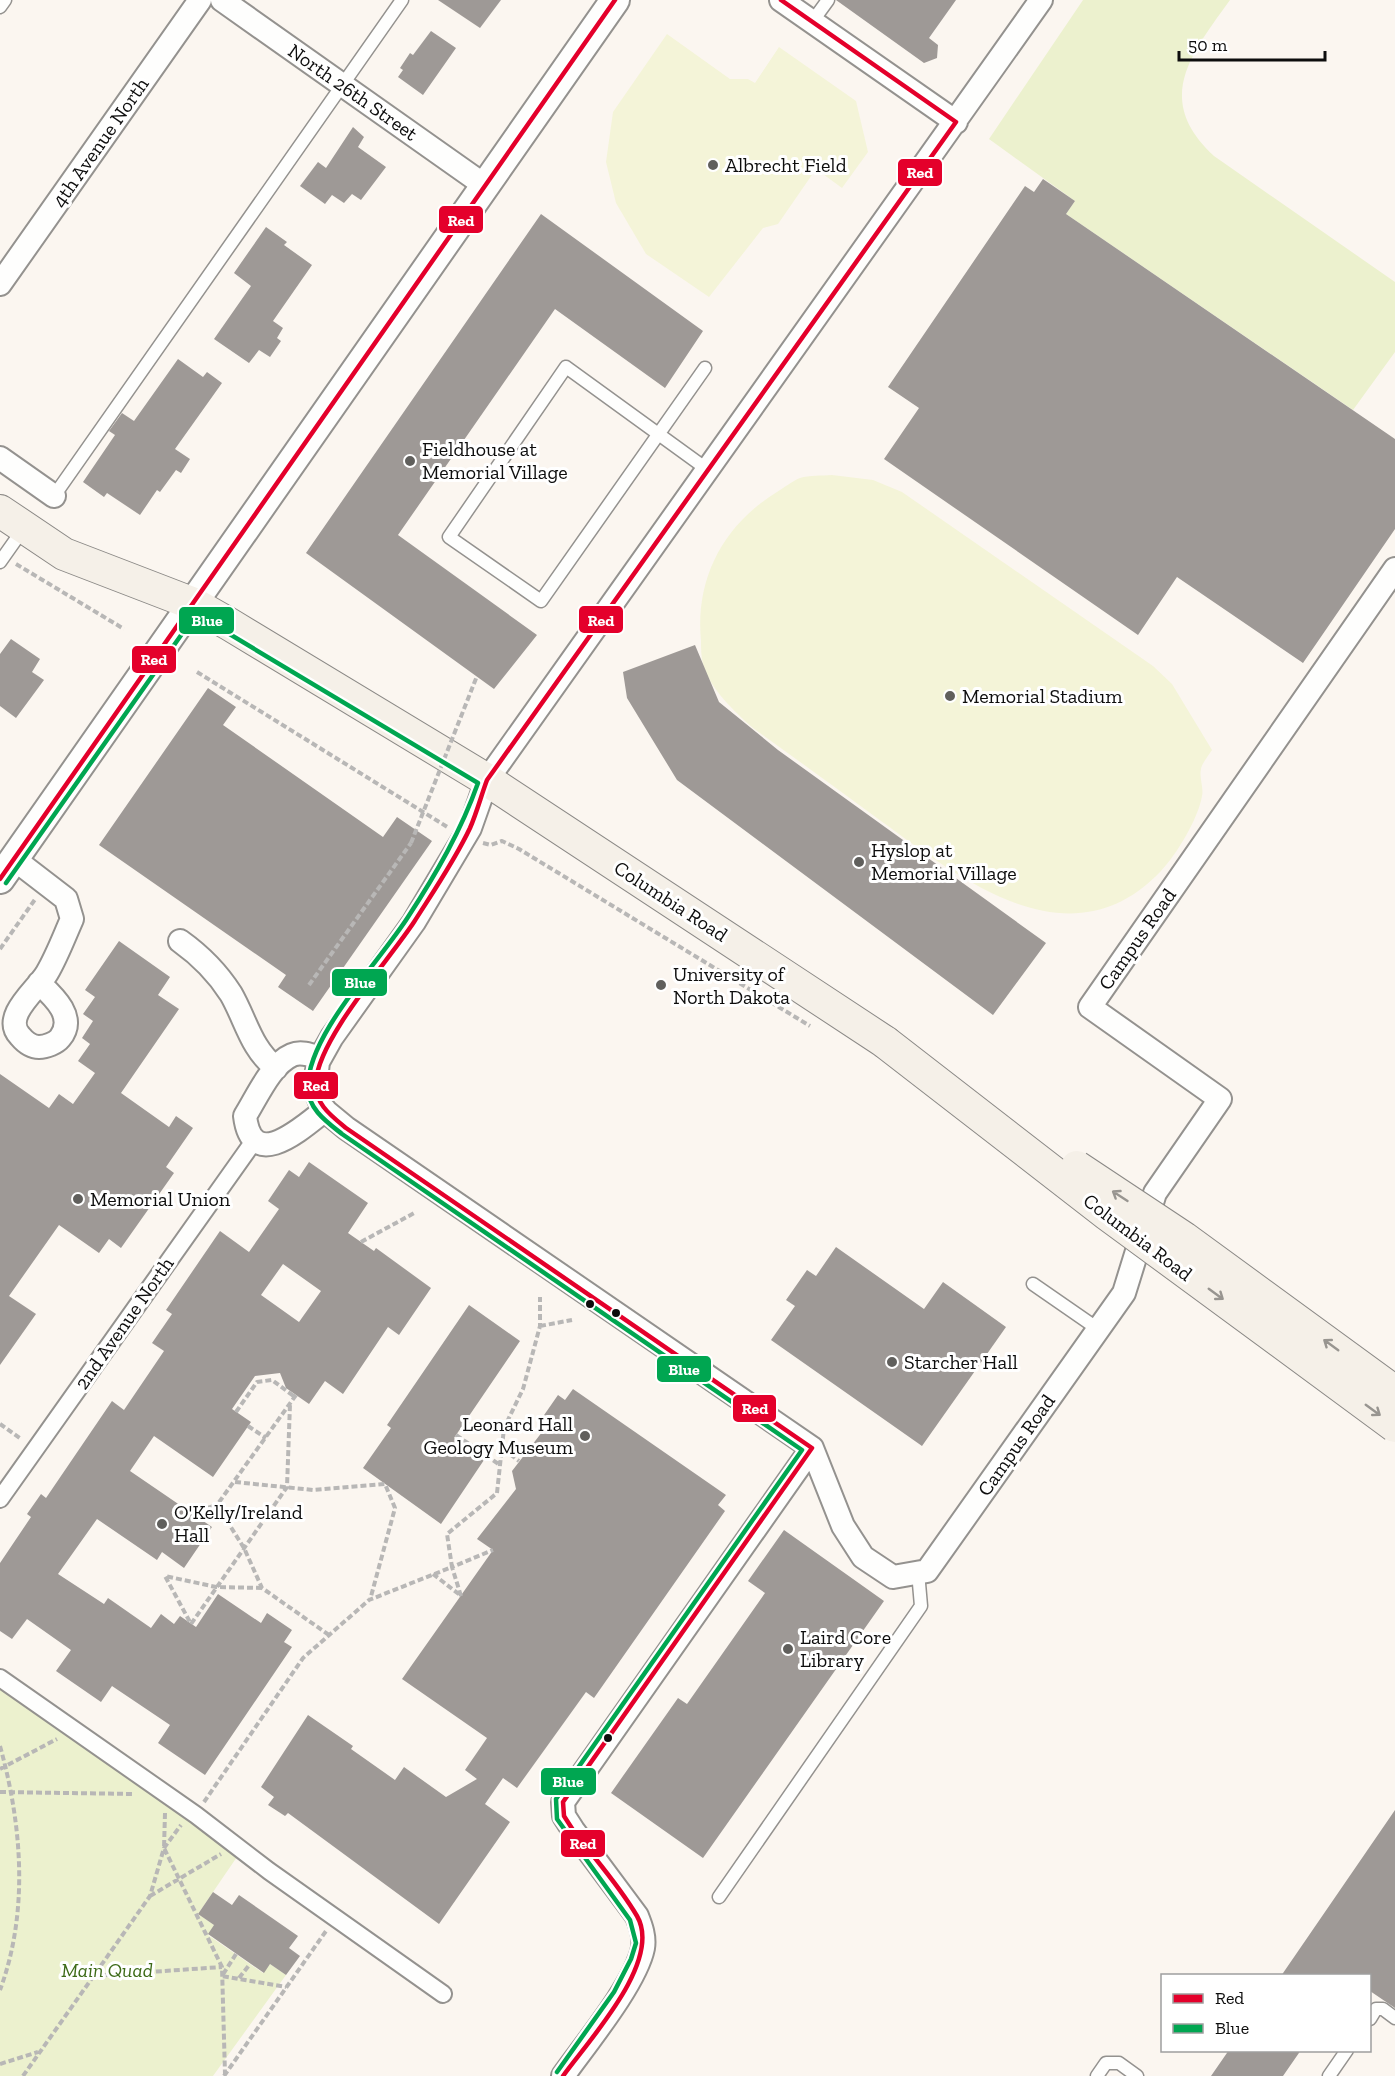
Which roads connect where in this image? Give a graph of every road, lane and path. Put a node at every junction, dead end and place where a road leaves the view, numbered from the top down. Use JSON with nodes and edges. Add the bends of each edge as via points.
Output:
{"nodes":[{"id":1,"x":5,"y":0,"type":"edge"},
{"id":2,"x":200,"y":0,"type":"edge"},
{"id":3,"x":222,"y":0,"type":"edge"},
{"id":4,"x":402,"y":0,"type":"edge"},
{"id":5,"x":615,"y":0,"type":"edge"},
{"id":6,"x":781,"y":0,"type":"edge"},
{"id":7,"x":828,"y":0,"type":"edge"},
{"id":8,"x":1041,"y":0,"type":"edge"},
{"id":9,"x":0,"y":7,"type":"edge"},
{"id":10,"x":812,"y":22,"type":"junction"},
{"id":11,"x":343,"y":85,"type":"junction"},
{"id":12,"x":956,"y":122,"type":"junction"},
{"id":13,"x":484,"y":185,"type":"junction"},
{"id":14,"x":0,"y":284,"type":"edge"},
{"id":15,"x":705,"y":368,"type":"dead end"},
{"id":16,"x":658,"y":434,"type":"junction"},
{"id":17,"x":0,"y":459,"type":"edge"},
{"id":18,"x":708,"y":470,"type":"junction"},
{"id":19,"x":54,"y":496,"type":"joint"},
{"id":20,"x":12,"y":519,"type":"edge"},
{"id":21,"x":2,"y":559,"type":"edge"},
{"id":22,"x":1395,"y":568,"type":"edge"},
{"id":23,"x":194,"y":604,"type":"junction"},
{"id":24,"x":124,"y":629,"type":"dead end"},
{"id":25,"x":197,"y":672,"type":"dead end"},
{"id":26,"x":477,"y":675,"type":"dead end"},
{"id":27,"x":487,"y":780,"type":"junction"},
{"id":28,"x":443,"y":825,"type":"dead end"},
{"id":29,"x":491,"y":845,"type":"dead end"},
{"id":30,"x":7,"y":869,"type":"edge"},
{"id":31,"x":46,"y":883,"type":"junction"},
{"id":32,"x":180,"y":941,"type":"dead end"},
{"id":33,"x":0,"y":949,"type":"edge"},
{"id":34,"x":39,"y":983,"type":"dead end"},
{"id":35,"x":309,"y":985,"type":"dead end"},
{"id":36,"x":817,"y":1030,"type":"dead end"},
{"id":37,"x":885,"y":1042,"type":"junction"},
{"id":38,"x":320,"y":1058,"type":"junction"},
{"id":39,"x":276,"y":1068,"type":"junction"},
{"id":40,"x":325,"y":1110,"type":"junction"},
{"id":41,"x":249,"y":1148,"type":"dead end"},
{"id":42,"x":416,"y":1212,"type":"dead end"},
{"id":43,"x":361,"y":1242,"type":"dead end"},
{"id":44,"x":1033,"y":1284,"type":"dead end"},
{"id":45,"x":540,"y":1297,"type":"dead end"},
{"id":46,"x":572,"y":1320,"type":"dead end"},
{"id":47,"x":540,"y":1326,"type":"junction"},
{"id":48,"x":1098,"y":1329,"type":"junction"},
{"id":49,"x":263,"y":1375,"type":"dead end"},
{"id":50,"x":265,"y":1381,"type":"junction"},
{"id":51,"x":1395,"y":1392,"type":"edge"},
{"id":52,"x":290,"y":1404,"type":"junction"},
{"id":53,"x":236,"y":1412,"type":"dead end"},
{"id":54,"x":0,"y":1424,"type":"edge"},
{"id":55,"x":248,"y":1426,"type":"dead end"},
{"id":56,"x":1395,"y":1426,"type":"edge"},
{"id":57,"x":456,"y":1435,"type":"dead end"},
{"id":58,"x":266,"y":1438,"type":"junction"},
{"id":59,"x":812,"y":1448,"type":"junction"},
{"id":60,"x":36,"y":1449,"type":"junction"},
{"id":61,"x":502,"y":1449,"type":"junction"},
{"id":62,"x":519,"y":1461,"type":"dead end"},
{"id":63,"x":500,"y":1465,"type":"junction"},
{"id":64,"x":234,"y":1482,"type":"junction"},
{"id":65,"x":287,"y":1486,"type":"junction"},
{"id":66,"x":0,"y":1499,"type":"edge"},
{"id":67,"x":217,"y":1505,"type":"junction"},
{"id":68,"x":191,"y":1513,"type":"dead end"},
{"id":69,"x":244,"y":1548,"type":"junction"},
{"id":70,"x":493,"y":1550,"type":"dead end"},
{"id":71,"x":452,"y":1567,"type":"junction"},
{"id":72,"x":918,"y":1572,"type":"junction"},
{"id":73,"x":432,"y":1574,"type":"junction"},
{"id":74,"x":216,"y":1587,"type":"junction"},
{"id":75,"x":262,"y":1588,"type":"junction"},
{"id":76,"x":369,"y":1600,"type":"junction"},
{"id":77,"x":329,"y":1635,"type":"junction"},
{"id":78,"x":0,"y":1678,"type":"edge"},
{"id":79,"x":74,"y":1731,"type":"junction"},
{"id":80,"x":0,"y":1746,"type":"edge"},
{"id":81,"x":6,"y":1766,"type":"junction"},
{"id":82,"x":0,"y":1769,"type":"edge"},
{"id":83,"x":12,"y":1791,"type":"junction"},
{"id":84,"x":0,"y":1792,"type":"edge"},
{"id":85,"x":165,"y":1795,"type":"junction"},
{"id":86,"x":192,"y":1813,"type":"junction"},
{"id":87,"x":234,"y":1846,"type":"junction"},
{"id":88,"x":164,"y":1848,"type":"junction"},
{"id":89,"x":178,"y":1879,"type":"junction"},
{"id":90,"x":150,"y":1896,"type":"junction"},
{"id":91,"x":719,"y":1897,"type":"dead end"},
{"id":92,"x":335,"y":1918,"type":"junction"},
{"id":93,"x":236,"y":1954,"type":"dead end"},
{"id":94,"x":250,"y":1964,"type":"dead end"},
{"id":95,"x":222,"y":1966,"type":"junction"},
{"id":96,"x":92,"y":1976,"type":"junction"},
{"id":97,"x":222,"y":1976,"type":"junction"},
{"id":98,"x":239,"y":1978,"type":"junction"},
{"id":99,"x":286,"y":1987,"type":"junction"},
{"id":100,"x":0,"y":1990,"type":"edge"},
{"id":101,"x":443,"y":1994,"type":"dead end"},
{"id":102,"x":1371,"y":2017,"type":"edge"},
{"id":103,"x":1395,"y":2018,"type":"edge"},
{"id":104,"x":39,"y":2052,"type":"junction"},
{"id":105,"x":1346,"y":2052,"type":"edge"},
{"id":106,"x":0,"y":2064,"type":"edge"},
{"id":107,"x":225,"y":2075,"type":"edge"},
{"id":108,"x":23,"y":2076,"type":"edge"},
{"id":109,"x":563,"y":2076,"type":"edge"},
{"id":110,"x":1097,"y":2076,"type":"edge"},
{"id":111,"x":1137,"y":2076,"type":"edge"},
{"id":112,"x":1329,"y":2076,"type":"edge"}],
"edges":[{"from":1,"to":9,"type":"lane"},
{"from":2,"to":14,"type":"street","name":"4th Avenue North"},
{"from":3,"to":11,"type":"street","name":"North 26th Street"},
{"from":4,"to":11,"type":"lane"},
{"from":5,"to":13,"type":"street"},
{"from":6,"to":10,"type":"street"},
{"from":7,"to":10,"type":"lane"},
{"from":8,"to":12,"type":"street"},
{"from":10,"to":12,"type":"street"},
{"from":11,"to":13,"type":"street","name":"North 26th Street"},
{"from":11,"to":19,"type":"lane"},
{"from":12,"to":18,"type":"street"},
{"from":13,"to":23,"type":"street"},
{"from":15,"to":16,"type":"lane"},
{"from":16,"to":16,"type":"lane","via":[[566,367],[448,537],[541,601]]},
{"from":16,"to":18,"type":"lane"},
{"from":17,"to":19,"type":"street"},
{"from":18,"to":27,"type":"street"},
{"from":20,"to":21,"type":"lane"},
{"from":20,"to":23,"type":"main road","name":"Columbia Road","via":[[64,554]]},
{"from":21,"to":24,"type":"path"},
{"from":22,"to":48,"type":"street","name":"Campus Road","via":[[1090,1007],[1220,1099],[1155,1193],[1124,1293]]},
{"from":23,"to":27,"type":"main road","name":"Columbia Road"},
{"from":23,"to":30,"type":"street"},
{"from":25,"to":28,"type":"path"},
{"from":26,"to":35,"type":"path","bridge":true,"via":[[411,843]]},
{"from":27,"to":37,"type":"main road","name":"Columbia Road"},
{"from":27,"to":38,"type":"street","via":[[470,828],[414,922]]},
{"from":29,"to":36,"type":"path","via":[[502,841],[519,849]]},
{"from":30,"to":31,"type":"street"},
{"from":31,"to":33,"type":"path"},
{"from":31,"to":34,"type":"street","via":[[66,899],[72,919]]},
{"from":32,"to":39,"type":"street","via":[[206,960],[231,994],[256,1047]]},
{"from":51,"to":37,"type":"main road","name":"Columbia Road","one_way":true,"bridge":true,"via":[[1167,1227]]},
{"from":37,"to":56,"type":"main road","name":"Columbia Road","one_way":true,"bridge":true,"via":[[1107,1214]]},
{"from":38,"to":39,"type":"street","via":[[305,1053],[293,1055]]},
{"from":38,"to":40,"type":"street","via":[[315,1089]]},
{"from":39,"to":40,"type":"street","via":[[245,1116],[254,1137],[263,1144],[274,1145]]},
{"from":40,"to":59,"type":"street"},
{"from":41,"to":60,"type":"street","name":"2nd Avenue North"},
{"from":42,"to":43,"type":"path"},
{"from":44,"to":48,"type":"lane"},
{"from":45,"to":47,"type":"path"},
{"from":46,"to":47,"type":"path"},
{"from":47,"to":61,"type":"path","via":[[523,1389],[504,1428]]},
{"from":48,"to":72,"type":"street","name":"Campus Road","via":[[927,1571]]},
{"from":49,"to":50,"type":"path"},
{"from":50,"to":52,"type":"path","via":[[272,1380],[296,1396]]},
{"from":50,"to":53,"type":"path","via":[[257,1382]]},
{"from":52,"to":58,"type":"path"},
{"from":52,"to":65,"type":"path"},
{"from":54,"to":60,"type":"path"},
{"from":55,"to":58,"type":"path"},
{"from":57,"to":63,"type":"path"},
{"from":58,"to":64,"type":"path"},
{"from":59,"to":72,"type":"street","via":[[843,1526],[863,1557],[893,1577]]},
{"from":59,"to":109,"type":"street","via":[[563,1802],[564,1816],[573,1830],[637,1916],[643,1931],[643,1947],[624,1987]]},
{"from":60,"to":66,"type":"street","name":"2nd Avenue North"},
{"from":61,"to":62,"type":"path"},
{"from":61,"to":63,"type":"path"},
{"from":63,"to":71,"type":"path","via":[[497,1493],[447,1534]]},
{"from":64,"to":65,"type":"path"},
{"from":64,"to":67,"type":"path"},
{"from":65,"to":69,"type":"path"},
{"from":65,"to":76,"type":"path","via":[[313,1490],[385,1484],[395,1508]]},
{"from":67,"to":68,"type":"path"},
{"from":67,"to":69,"type":"path"},
{"from":69,"to":74,"type":"path"},
{"from":69,"to":75,"type":"path"},
{"from":70,"to":71,"type":"path"},
{"from":71,"to":73,"type":"path"},
{"from":71,"to":73,"type":"path","via":[[461,1596]]},
{"from":72,"to":91,"type":"lane","via":[[921,1606]]},
{"from":73,"to":76,"type":"path"},
{"from":74,"to":74,"type":"path","via":[[191,1624],[165,1576],[175,1578]]},
{"from":74,"to":75,"type":"path"},
{"from":75,"to":77,"type":"path"},
{"from":76,"to":77,"type":"path"},
{"from":77,"to":86,"type":"path","via":[[303,1658]]},
{"from":78,"to":79,"type":"street"},
{"from":79,"to":81,"type":"path"},
{"from":79,"to":85,"type":"street"},
{"from":80,"to":81,"type":"path"},
{"from":81,"to":82,"type":"path"},
{"from":81,"to":83,"type":"path"},
{"from":83,"to":84,"type":"path"},
{"from":83,"to":85,"type":"path"},
{"from":83,"to":100,"type":"path","via":[[18,1825],[15,1935]]},
{"from":85,"to":86,"type":"street"},
{"from":85,"to":88,"type":"path"},
{"from":86,"to":87,"type":"street"},
{"from":86,"to":88,"type":"path"},
{"from":87,"to":89,"type":"path"},
{"from":87,"to":92,"type":"street"},
{"from":88,"to":89,"type":"path"},
{"from":88,"to":90,"type":"path"},
{"from":89,"to":90,"type":"path"},
{"from":89,"to":95,"type":"path"},
{"from":90,"to":96,"type":"path"},
{"from":92,"to":99,"type":"path"},
{"from":92,"to":101,"type":"street"},
{"from":93,"to":97,"type":"path"},
{"from":94,"to":98,"type":"path"},
{"from":95,"to":96,"type":"path"},
{"from":95,"to":97,"type":"path"},
{"from":96,"to":104,"type":"path"},
{"from":97,"to":98,"type":"path"},
{"from":97,"to":107,"type":"path"},
{"from":98,"to":99,"type":"path"},
{"from":99,"to":107,"type":"path"},
{"from":102,"to":103,"type":"lane","via":[[1376,2009],[1383,2009]]},
{"from":104,"to":106,"type":"path"},
{"from":104,"to":108,"type":"path"},
{"from":105,"to":112,"type":"lane"},
{"from":110,"to":111,"type":"lane","via":[[1106,2063],[1119,2064]]}]}
